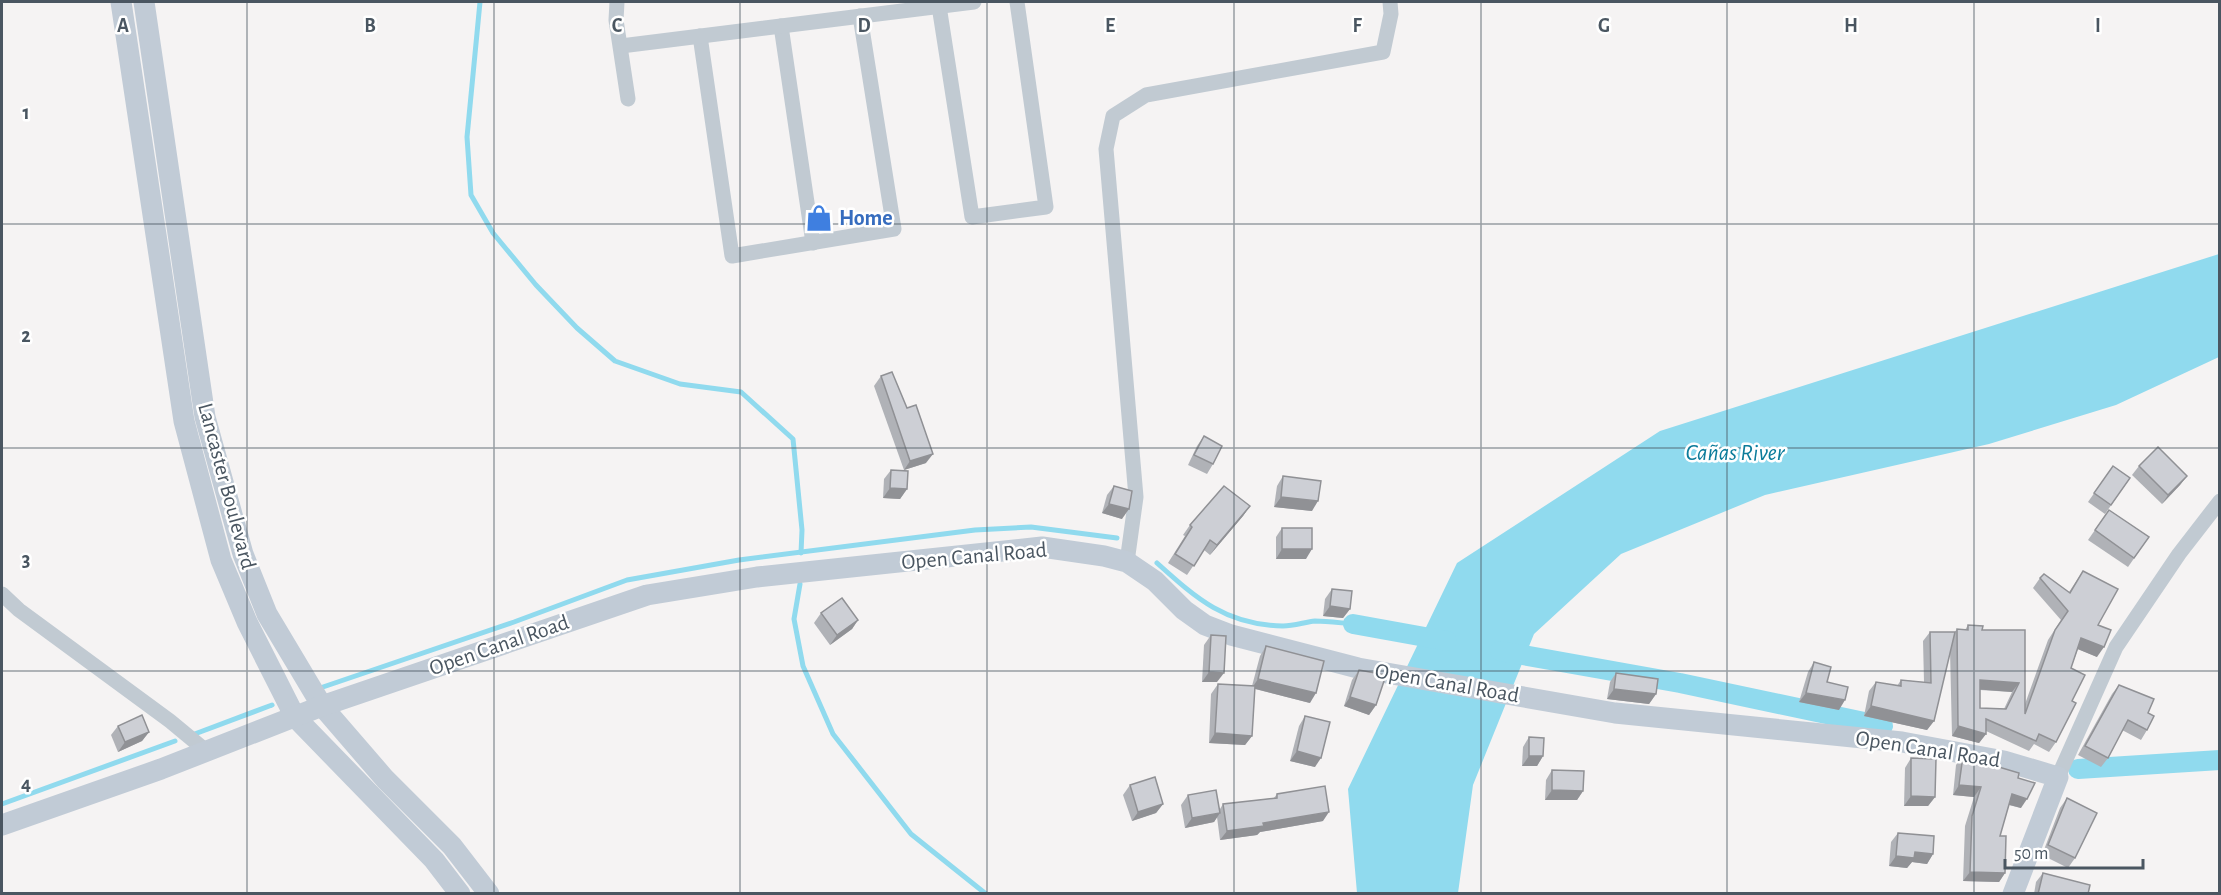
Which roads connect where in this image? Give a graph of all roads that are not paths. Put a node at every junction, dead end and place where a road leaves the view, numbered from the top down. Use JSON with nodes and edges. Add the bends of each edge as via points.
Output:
{"nodes":[{"id":1,"x":121,"y":2,"type":"edge"},
{"id":2,"x":144,"y":2,"type":"edge"},
{"id":3,"x":617,"y":2,"type":"edge"},
{"id":4,"x":974,"y":2,"type":"edge"},
{"id":5,"x":1017,"y":2,"type":"edge"},
{"id":6,"x":1390,"y":2,"type":"edge"},
{"id":7,"x":939,"y":6,"type":"junction"},
{"id":8,"x":860,"y":16,"type":"junction"},
{"id":9,"x":781,"y":26,"type":"junction"},
{"id":10,"x":700,"y":36,"type":"junction"},
{"id":11,"x":621,"y":46,"type":"junction"},
{"id":12,"x":628,"y":99,"type":"dead end"},
{"id":13,"x":813,"y":243,"type":"junction"},
{"id":14,"x":2220,"y":501,"type":"edge"},
{"id":15,"x":1127,"y":562,"type":"junction"},
{"id":16,"x":2,"y":594,"type":"edge"},
{"id":17,"x":322,"y":706,"type":"junction"},
{"id":18,"x":295,"y":717,"type":"junction"},
{"id":19,"x":205,"y":750,"type":"junction"},
{"id":20,"x":2058,"y":777,"type":"junction"},
{"id":21,"x":2,"y":825,"type":"edge"},
{"id":22,"x":460,"y":894,"type":"edge"},
{"id":23,"x":489,"y":894,"type":"edge"},
{"id":24,"x":2013,"y":894,"type":"edge"}],
"edges":[{"from":1,"to":18,"type":"street","name":"Lancaster Boulevard","via":[[183,422],[221,560]]},
{"from":2,"to":17,"type":"street","name":"Lancaster Boulevard","via":[[205,417],[243,554],[267,614]]},
{"from":3,"to":11,"type":"street"},
{"from":4,"to":7,"type":"street"},
{"from":5,"to":7,"type":"street","via":[[1046,207],[972,217]]},
{"from":6,"to":15,"type":"street","via":[[1383,52],[1146,95],[1113,117],[1106,149],[1136,497]]},
{"from":7,"to":8,"type":"street"},
{"from":8,"to":9,"type":"street"},
{"from":8,"to":13,"type":"street","via":[[894,229]]},
{"from":9,"to":10,"type":"street"},
{"from":9,"to":13,"type":"street"},
{"from":10,"to":11,"type":"street"},
{"from":10,"to":13,"type":"street","via":[[732,256]]},
{"from":11,"to":12,"type":"street"},
{"from":14,"to":20,"type":"street","via":[[2116,647]]},
{"from":15,"to":17,"type":"street","name":"Open Canal Road","via":[[1042,547],[666,590]]},
{"from":15,"to":20,"type":"street","name":"Open Canal Road","via":[[1205,624],[1231,635],[1358,668],[1661,719],[1902,742],[2004,761]]},
{"from":16,"to":19,"type":"street"},
{"from":17,"to":18,"type":"street","name":"Open Canal Road"},
{"from":17,"to":23,"type":"street","name":"Lancaster Boulevard","via":[[385,779],[452,846]]},
{"from":18,"to":19,"type":"street","name":"Open Canal Road"},
{"from":18,"to":22,"type":"street","name":"Lancaster Boulevard","via":[[434,860]]},
{"from":19,"to":21,"type":"street","name":"Open Canal Road"},
{"from":20,"to":24,"type":"street"}]}
